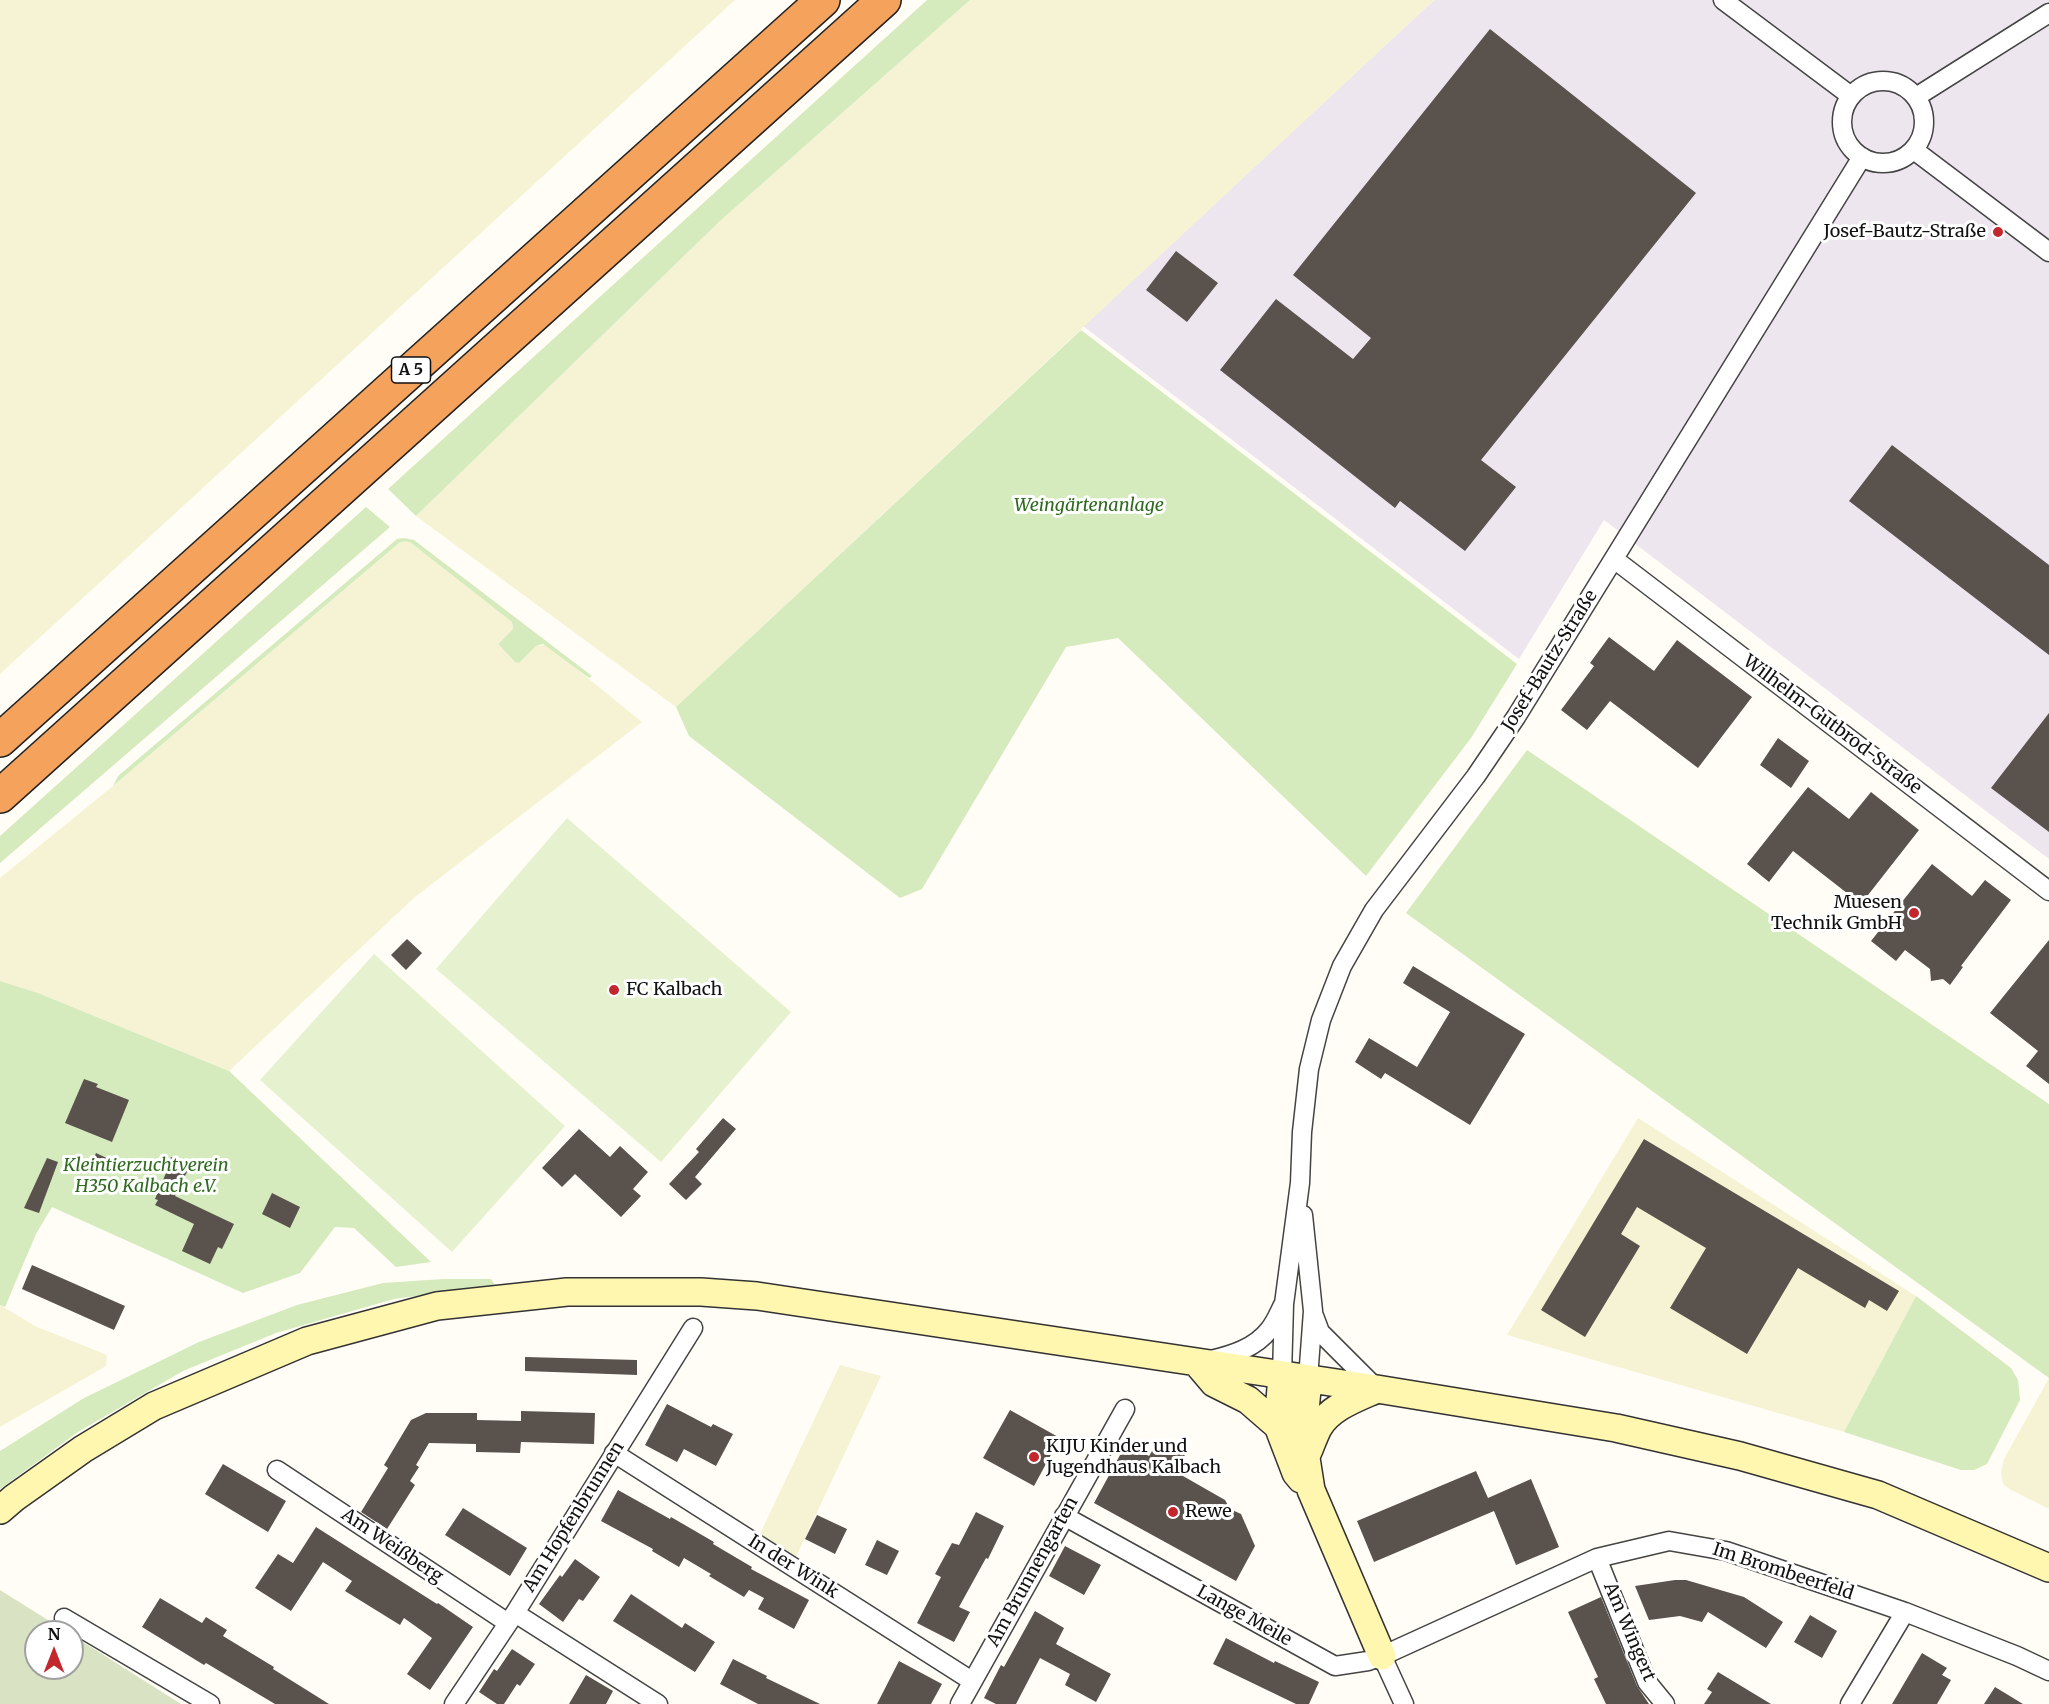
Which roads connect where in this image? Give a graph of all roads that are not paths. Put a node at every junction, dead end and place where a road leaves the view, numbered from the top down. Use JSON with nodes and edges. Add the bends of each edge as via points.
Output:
{"nodes":[{"id":1,"x":823,"y":0,"type":"edge"},
{"id":2,"x":884,"y":0,"type":"edge"},
{"id":3,"x":1723,"y":0,"type":"edge"},
{"id":4,"x":2049,"y":13,"type":"edge"},
{"id":5,"x":1851,"y":96,"type":"junction"},
{"id":6,"x":1916,"y":97,"type":"junction"},
{"id":7,"x":1914,"y":150,"type":"junction"},
{"id":8,"x":1862,"y":157,"type":"junction"},
{"id":9,"x":2049,"y":252,"type":"edge"},
{"id":10,"x":1614,"y":559,"type":"junction"},
{"id":11,"x":0,"y":740,"type":"edge"},
{"id":12,"x":0,"y":796,"type":"edge"},
{"id":13,"x":2049,"y":891,"type":"edge"},
{"id":14,"x":1300,"y":1183,"type":"junction"},
{"id":15,"x":1284,"y":1304,"type":"junction"},
{"id":16,"x":1313,"y":1311,"type":"junction"},
{"id":17,"x":693,"y":1328,"type":"dead end"},
{"id":18,"x":1197,"y":1363,"type":"junction"},
{"id":19,"x":1295,"y":1377,"type":"junction"},
{"id":20,"x":1377,"y":1389,"type":"junction"},
{"id":21,"x":1125,"y":1409,"type":"dead end"},
{"id":22,"x":1278,"y":1426,"type":"junction"},
{"id":23,"x":614,"y":1453,"type":"junction"},
{"id":24,"x":1306,"y":1458,"type":"junction"},
{"id":25,"x":277,"y":1470,"type":"dead end"},
{"id":26,"x":1311,"y":1490,"type":"junction"},
{"id":27,"x":0,"y":1510,"type":"edge"},
{"id":28,"x":1064,"y":1516,"type":"junction"},
{"id":29,"x":1597,"y":1558,"type":"junction"},
{"id":30,"x":2049,"y":1568,"type":"edge"},
{"id":31,"x":1905,"y":1612,"type":"junction"},
{"id":32,"x":64,"y":1618,"type":"dead end"},
{"id":33,"x":511,"y":1618,"type":"junction"},
{"id":34,"x":1382,"y":1656,"type":"junction"},
{"id":35,"x":2049,"y":1671,"type":"edge"},
{"id":36,"x":972,"y":1681,"type":"junction"},
{"id":37,"x":210,"y":1704,"type":"edge"},
{"id":38,"x":454,"y":1704,"type":"edge"},
{"id":39,"x":658,"y":1704,"type":"edge"},
{"id":40,"x":960,"y":1704,"type":"edge"},
{"id":41,"x":1404,"y":1704,"type":"edge"},
{"id":42,"x":1665,"y":1704,"type":"edge"},
{"id":43,"x":1850,"y":1704,"type":"edge"}],
"edges":[{"from":1,"to":11,"type":"highway","number":"A 5"},
{"from":2,"to":12,"type":"highway","number":"A 5"},
{"from":3,"to":5,"type":"street"},
{"from":4,"to":6,"type":"street"},
{"from":5,"to":6,"type":"street","via":[[1865,85],[1887,81]]},
{"from":5,"to":8,"type":"street","via":[[1842,118],[1844,138]]},
{"from":6,"to":7,"type":"street","via":[[1924,130]]},
{"from":7,"to":8,"type":"street","via":[[1896,162],[1876,164]]},
{"from":7,"to":9,"type":"street"},
{"from":8,"to":10,"type":"street","name":"Josef-Bautz-Straße"},
{"from":10,"to":13,"type":"street","name":"Wilhelm-Gutbrod-Straße"},
{"from":10,"to":14,"type":"street","name":"Josef-Bautz-Straße","via":[[1516,717],[1374,910],[1342,966],[1309,1069]]},
{"from":14,"to":15,"type":"street","name":"Josef-Bautz-Straße"},
{"from":14,"to":16,"type":"street","name":"Josef-Bautz-Straße"},
{"from":15,"to":18,"type":"street","name":"Josef-Bautz-Straße","via":[[1269,1331],[1251,1346]]},
{"from":15,"to":19,"type":"street","name":"Josef-Bautz-Straße"},
{"from":16,"to":19,"type":"street","name":"Josef-Bautz-Straße"},
{"from":16,"to":20,"type":"street","name":"Josef-Bautz-Straße","via":[[1320,1332]]},
{"from":17,"to":23,"type":"street","name":"Am Hopfenbrunnen"},
{"from":18,"to":19,"type":"main road"},
{"from":18,"to":22,"type":"main road","name":"Josef-Bautz-Straße","via":[[1214,1383],[1248,1400]]},
{"from":18,"to":27,"type":"main road","via":[[757,1296],[567,1292],[437,1306],[307,1341],[154,1406],[83,1449]]},
{"from":19,"to":20,"type":"main road"},
{"from":19,"to":22,"type":"main road","name":"Josef-Bautz-Straße"},
{"from":19,"to":24,"type":"main road","name":"Josef-Bautz-Straße"},
{"from":20,"to":24,"type":"main road","via":[[1346,1403],[1324,1421]]},
{"from":20,"to":30,"type":"main road","via":[[1616,1428],[1740,1456],[1878,1495]]},
{"from":21,"to":28,"type":"street","name":"Am Brunnengarten"},
{"from":22,"to":26,"type":"main road","name":"Josef-Bautz-Straße","via":[[1296,1473]]},
{"from":23,"to":33,"type":"street","name":"Am Hopfenbrunnen"},
{"from":23,"to":36,"type":"street","name":"In der Wink"},
{"from":24,"to":26,"type":"main road","name":"Josef-Bautz-Straße"},
{"from":25,"to":33,"type":"street","name":"Am Weißberg"},
{"from":26,"to":34,"type":"main road","name":"Josef-Bautz-Straße"},
{"from":28,"to":34,"type":"street","name":"Lange Meile","via":[[1335,1666]]},
{"from":28,"to":36,"type":"street","name":"Am Brunnengarten"},
{"from":29,"to":31,"type":"street","name":"Im Brombeerfeld","via":[[1669,1541],[1715,1549]]},
{"from":29,"to":34,"type":"street","name":"Im Brombeerfeld"},
{"from":29,"to":42,"type":"street","name":"Am Wingert","via":[[1647,1682]]},
{"from":31,"to":35,"type":"street","name":"Im Brombeerfeld"},
{"from":31,"to":43,"type":"street"},
{"from":32,"to":37,"type":"street"},
{"from":33,"to":38,"type":"street","name":"Am Hopfenbrunnen"},
{"from":33,"to":39,"type":"street","name":"Am Weißberg"},
{"from":34,"to":41,"type":"street"},
{"from":36,"to":40,"type":"street","name":"Am Brunnengarten"}]}
